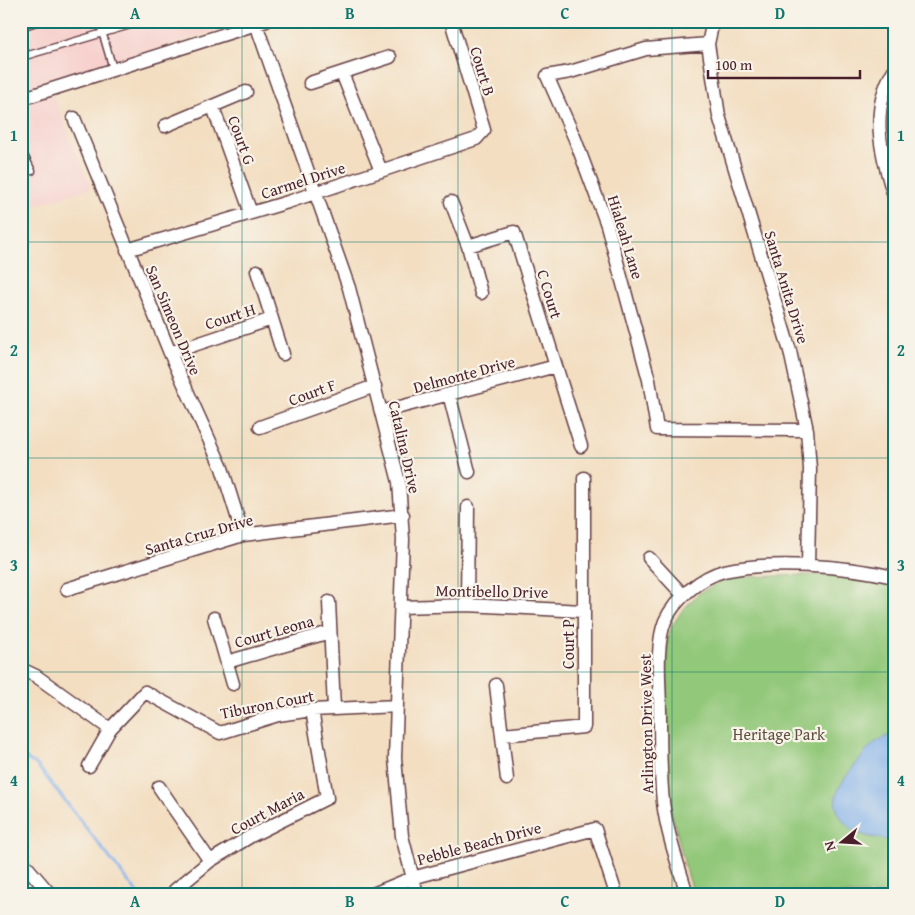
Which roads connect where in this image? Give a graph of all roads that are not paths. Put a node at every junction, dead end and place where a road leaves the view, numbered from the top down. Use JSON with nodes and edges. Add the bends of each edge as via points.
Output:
{"nodes":[{"id":1,"x":40,"y":21,"type":"edge"},
{"id":2,"x":99,"y":21,"type":"edge"},
{"id":3,"x":144,"y":21,"type":"edge"},
{"id":4,"x":451,"y":21,"type":"edge"},
{"id":5,"x":712,"y":21,"type":"edge"},
{"id":6,"x":259,"y":22,"type":"edge"},
{"id":7,"x":21,"y":27,"type":"edge"},
{"id":8,"x":103,"y":34,"type":"junction"},
{"id":9,"x":21,"y":41,"type":"edge"},
{"id":10,"x":708,"y":44,"type":"junction"},
{"id":11,"x":390,"y":57,"type":"dead end"},
{"id":12,"x":113,"y":69,"type":"junction"},
{"id":13,"x":894,"y":70,"type":"edge"},
{"id":14,"x":342,"y":73,"type":"junction"},
{"id":15,"x":310,"y":83,"type":"dead end"},
{"id":16,"x":246,"y":92,"type":"dead end"},
{"id":17,"x":21,"y":99,"type":"edge"},
{"id":18,"x":212,"y":107,"type":"junction"},
{"id":19,"x":74,"y":118,"type":"dead end"},
{"id":20,"x":165,"y":126,"type":"dead end"},
{"id":21,"x":484,"y":130,"type":"joint"},
{"id":22,"x":21,"y":150,"type":"edge"},
{"id":23,"x":32,"y":171,"type":"dead end"},
{"id":24,"x":381,"y":171,"type":"junction"},
{"id":25,"x":316,"y":193,"type":"junction"},
{"id":26,"x":894,"y":196,"type":"edge"},
{"id":27,"x":451,"y":202,"type":"dead end"},
{"id":28,"x":251,"y":213,"type":"junction"},
{"id":29,"x":468,"y":246,"type":"junction"},
{"id":30,"x":127,"y":250,"type":"junction"},
{"id":31,"x":257,"y":272,"type":"dead end"},
{"id":32,"x":481,"y":293,"type":"dead end"},
{"id":33,"x":272,"y":319,"type":"junction"},
{"id":34,"x":170,"y":353,"type":"junction"},
{"id":35,"x":283,"y":354,"type":"dead end"},
{"id":36,"x":556,"y":366,"type":"junction"},
{"id":37,"x":375,"y":386,"type":"junction"},
{"id":38,"x":449,"y":394,"type":"junction"},
{"id":39,"x":381,"y":412,"type":"junction"},
{"id":40,"x":260,"y":428,"type":"dead end"},
{"id":41,"x":807,"y":430,"type":"junction"},
{"id":42,"x":581,"y":446,"type":"dead end"},
{"id":43,"x":469,"y":472,"type":"dead end"},
{"id":44,"x":584,"y":478,"type":"dead end"},
{"id":45,"x":468,"y":507,"type":"dead end"},
{"id":46,"x":403,"y":515,"type":"junction"},
{"id":47,"x":243,"y":535,"type":"junction"},
{"id":48,"x":649,"y":558,"type":"dead end"},
{"id":49,"x":808,"y":566,"type":"junction"},
{"id":50,"x":894,"y":577,"type":"edge"},
{"id":51,"x":67,"y":589,"type":"dead end"},
{"id":52,"x":683,"y":595,"type":"junction"},
{"id":53,"x":329,"y":602,"type":"dead end"},
{"id":54,"x":467,"y":605,"type":"junction"},
{"id":55,"x":401,"y":607,"type":"junction"},
{"id":56,"x":584,"y":611,"type":"junction"},
{"id":57,"x":214,"y":618,"type":"dead end"},
{"id":58,"x":330,"y":632,"type":"junction"},
{"id":59,"x":227,"y":662,"type":"junction"},
{"id":60,"x":21,"y":669,"type":"edge"},
{"id":61,"x":233,"y":684,"type":"dead end"},
{"id":62,"x":496,"y":685,"type":"dead end"},
{"id":63,"x":397,"y":706,"type":"junction"},
{"id":64,"x":334,"y":708,"type":"junction"},
{"id":65,"x":312,"y":710,"type":"junction"},
{"id":66,"x":110,"y":729,"type":"junction"},
{"id":67,"x":502,"y":735,"type":"junction"},
{"id":68,"x":89,"y":766,"type":"dead end"},
{"id":69,"x":506,"y":779,"type":"dead end"},
{"id":70,"x":159,"y":787,"type":"dead end"},
{"id":71,"x":21,"y":860,"type":"edge"},
{"id":72,"x":210,"y":861,"type":"junction"},
{"id":73,"x":412,"y":878,"type":"junction"},
{"id":74,"x":175,"y":890,"type":"dead end"},
{"id":75,"x":50,"y":894,"type":"edge"},
{"id":76,"x":373,"y":894,"type":"edge"},
{"id":77,"x":417,"y":894,"type":"edge"},
{"id":78,"x":616,"y":894,"type":"edge"},
{"id":79,"x":687,"y":894,"type":"edge"}],
"edges":[{"from":1,"to":7,"type":"lane"},
{"from":2,"to":8,"type":"lane"},
{"from":3,"to":8,"type":"lane"},
{"from":4,"to":21,"type":"street","name":"Court B"},
{"from":5,"to":10,"type":"street","name":"Santa Anita Drive"},
{"from":6,"to":12,"type":"street"},
{"from":6,"to":25,"type":"street","name":"Catalina Drive"},
{"from":8,"to":9,"type":"lane","via":[[25,56]]},
{"from":8,"to":12,"type":"lane"},
{"from":10,"to":41,"type":"street","name":"Santa Anita Drive","via":[[719,116],[790,351]]},
{"from":10,"to":41,"type":"street","name":"Hialeah Lane","via":[[646,49],[547,76],[607,226],[649,380],[657,429]]},
{"from":11,"to":14,"type":"street"},
{"from":12,"to":17,"type":"street"},
{"from":13,"to":26,"type":"street","via":[[884,92],[878,130]]},
{"from":14,"to":15,"type":"street"},
{"from":14,"to":24,"type":"street"},
{"from":16,"to":18,"type":"street","name":"Court G"},
{"from":18,"to":20,"type":"street","name":"Court G"},
{"from":18,"to":28,"type":"street","name":"Court G"},
{"from":19,"to":30,"type":"street","name":"San Simeon Drive"},
{"from":21,"to":24,"type":"street","name":"Carmel Drive","via":[[476,140]]},
{"from":22,"to":23,"type":"lane"},
{"from":24,"to":25,"type":"street","name":"Carmel Drive"},
{"from":25,"to":28,"type":"street","name":"Carmel Drive"},
{"from":25,"to":37,"type":"street","name":"Catalina Drive","via":[[349,288]]},
{"from":27,"to":29,"type":"street"},
{"from":28,"to":30,"type":"street","name":"Carmel Drive"},
{"from":29,"to":32,"type":"street"},
{"from":29,"to":36,"type":"street","name":"C Court","via":[[514,232]]},
{"from":30,"to":34,"type":"street","name":"San Simeon Drive"},
{"from":31,"to":33,"type":"street","name":"Court H"},
{"from":33,"to":34,"type":"street","name":"Court H"},
{"from":33,"to":35,"type":"street","name":"Court H"},
{"from":34,"to":47,"type":"street","name":"San Simeon Drive","via":[[222,468]]},
{"from":36,"to":38,"type":"street","name":"Delmonte Drive"},
{"from":36,"to":42,"type":"street","name":"C Court"},
{"from":37,"to":39,"type":"street","name":"Catalina Drive"},
{"from":37,"to":40,"type":"street","name":"Court F"},
{"from":38,"to":39,"type":"street","name":"Delmonte Drive"},
{"from":38,"to":43,"type":"street"},
{"from":39,"to":46,"type":"street","name":"Catalina Drive","via":[[397,472]]},
{"from":41,"to":49,"type":"street","name":"Santa Anita Drive","via":[[810,469]]},
{"from":44,"to":56,"type":"street","name":"Court P"},
{"from":45,"to":54,"type":"street"},
{"from":46,"to":47,"type":"street","name":"Santa Cruz Drive"},
{"from":46,"to":55,"type":"street","name":"Catalina Drive"},
{"from":47,"to":51,"type":"street","name":"Santa Cruz Drive"},
{"from":48,"to":52,"type":"street"},
{"from":49,"to":50,"type":"street","name":"Arlington Drive West"},
{"from":49,"to":52,"type":"street","name":"Arlington Drive West","via":[[723,571]]},
{"from":52,"to":79,"type":"street","name":"Arlington Drive West","via":[[665,621],[659,656],[660,772],[670,835]]},
{"from":53,"to":58,"type":"street","name":"Court Leona"},
{"from":54,"to":55,"type":"street","name":"Montibello Drive"},
{"from":54,"to":56,"type":"street","name":"Montibello Drive"},
{"from":55,"to":63,"type":"street","name":"Catalina Drive"},
{"from":56,"to":67,"type":"street","name":"Court P","via":[[584,728]]},
{"from":57,"to":59,"type":"street","name":"Court Leona"},
{"from":58,"to":59,"type":"street","name":"Court Leona"},
{"from":58,"to":64,"type":"street","name":"Court Leona"},
{"from":59,"to":61,"type":"street","name":"Court Leona"},
{"from":60,"to":66,"type":"street","via":[[36,676]]},
{"from":62,"to":67,"type":"street"},
{"from":63,"to":64,"type":"street","name":"Tiburon Court"},
{"from":63,"to":73,"type":"street","name":"Catalina Drive","via":[[397,797]]},
{"from":64,"to":65,"type":"street","name":"Tiburon Court"},
{"from":65,"to":66,"type":"street","name":"Tiburon Court","via":[[278,715],[220,733],[145,692]]},
{"from":65,"to":72,"type":"street","name":"Court Maria","via":[[327,798],[251,836]]},
{"from":66,"to":68,"type":"street","name":"Tiburon Court"},
{"from":67,"to":69,"type":"street"},
{"from":70,"to":72,"type":"street"},
{"from":71,"to":75,"type":"street"},
{"from":72,"to":74,"type":"street","name":"Court Maria"},
{"from":73,"to":76,"type":"street","name":"Pebble Beach Drive"},
{"from":73,"to":77,"type":"street","name":"Catalina Drive"},
{"from":73,"to":78,"type":"street","name":"Pebble Beach Drive","via":[[595,829]]}]}
